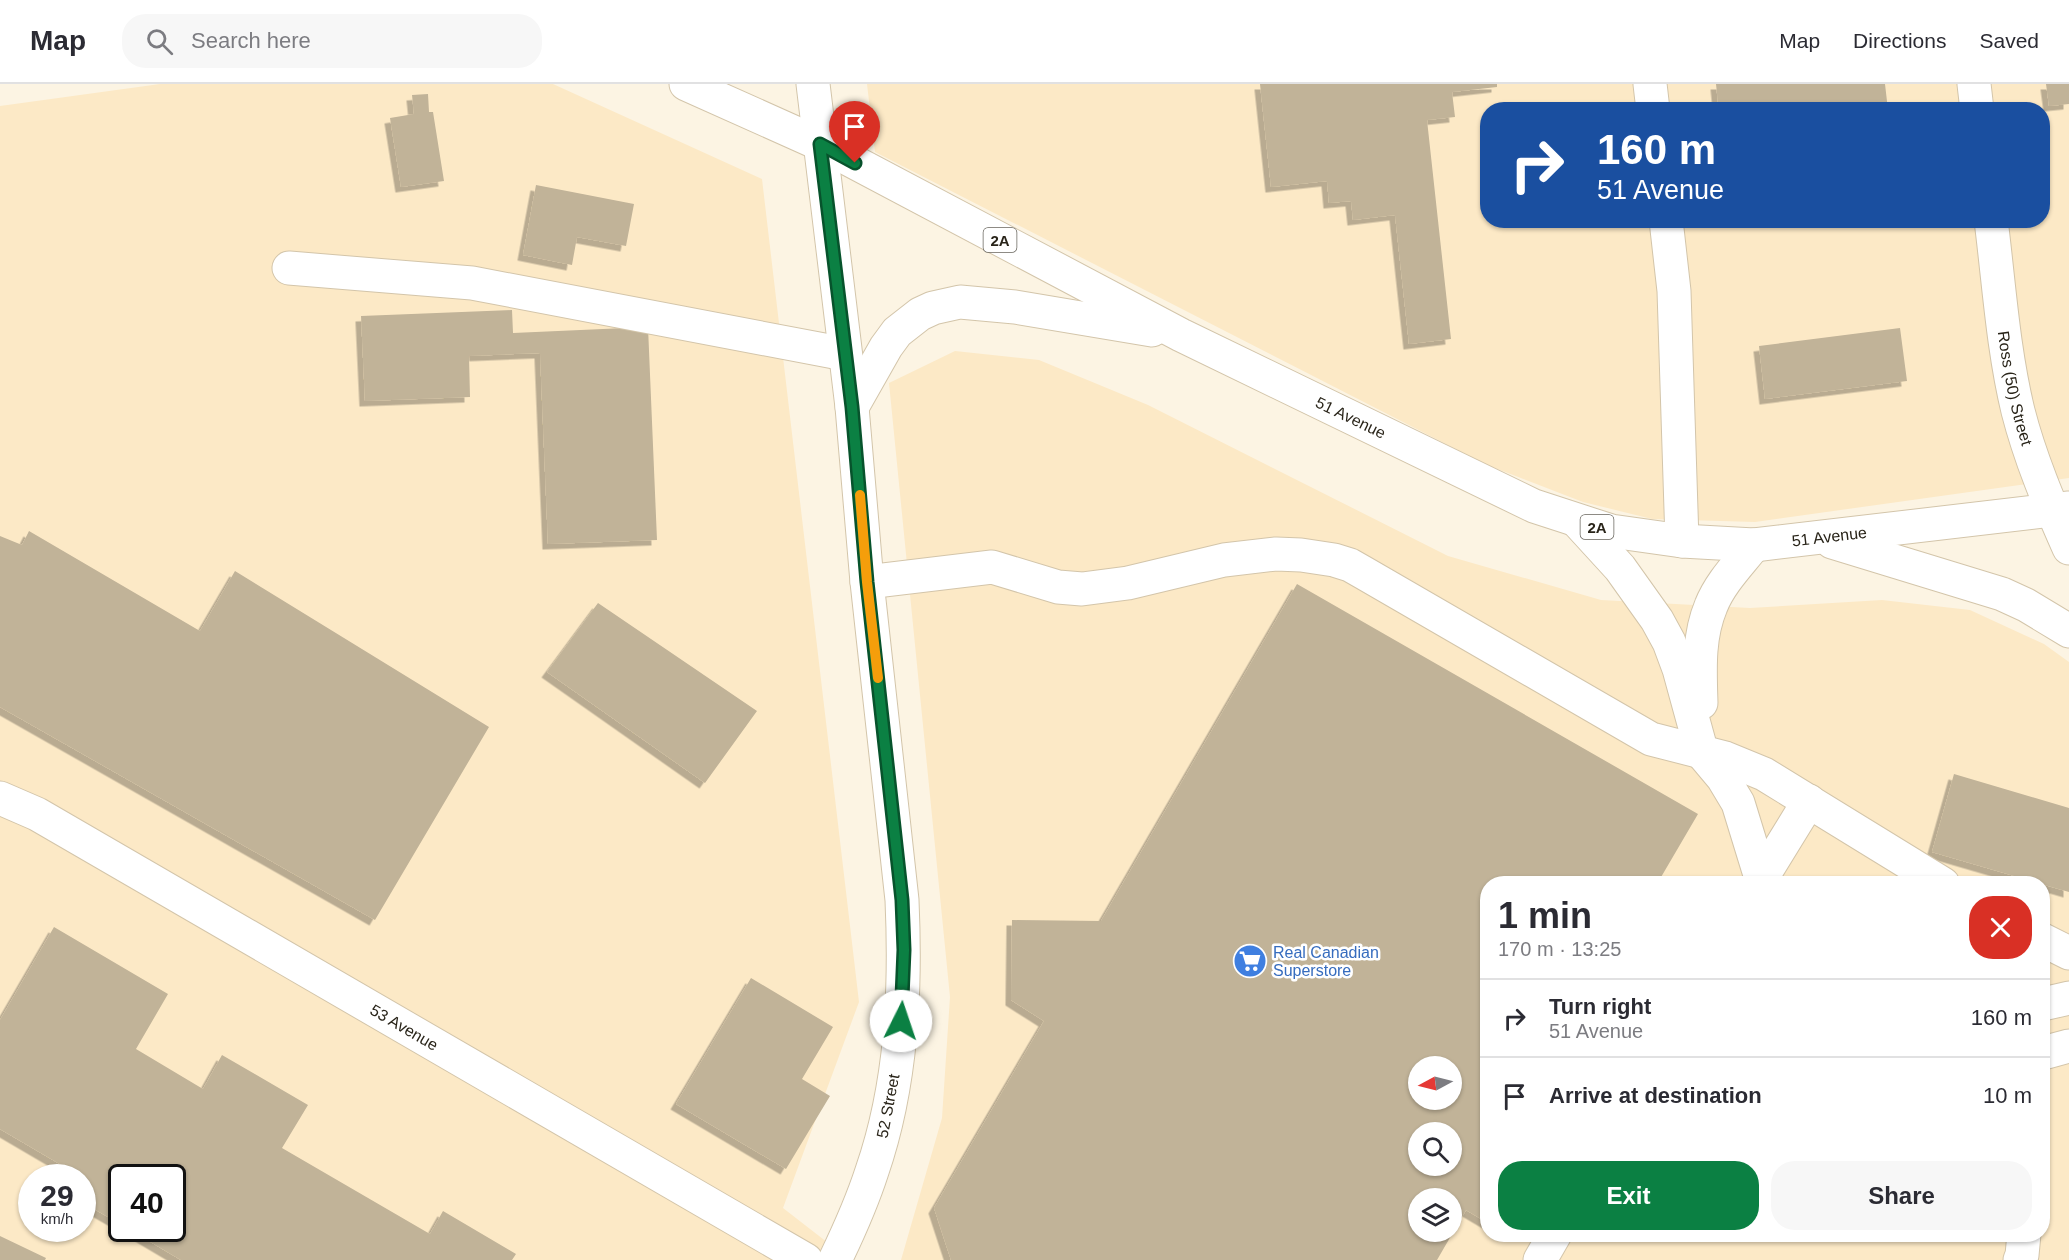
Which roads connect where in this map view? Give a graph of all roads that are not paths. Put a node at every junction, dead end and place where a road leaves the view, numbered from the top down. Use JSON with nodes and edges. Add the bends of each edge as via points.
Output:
{"nodes":[{"id":1,"x":686,"y":84,"type":"edge"},
{"id":2,"x":813,"y":84,"type":"edge"},
{"id":3,"x":1650,"y":84,"type":"edge"},
{"id":4,"x":1974,"y":84,"type":"edge"},
{"id":5,"x":1652,"y":102,"type":"edge"},
{"id":6,"x":1976,"y":102,"type":"edge"},
{"id":7,"x":820,"y":144,"type":"junction"},
{"id":8,"x":1667,"y":228,"type":"edge"},
{"id":9,"x":1992,"y":228,"type":"edge"},
{"id":10,"x":289,"y":268,"type":"dead end"},
{"id":11,"x":1181,"y":335,"type":"junction"},
{"id":12,"x":845,"y":354,"type":"junction"},
{"id":13,"x":852,"y":407,"type":"junction"},
{"id":14,"x":2060,"y":509,"type":"edge"},
{"id":15,"x":1577,"y":521,"type":"junction"},
{"id":16,"x":1819,"y":538,"type":"junction"},
{"id":17,"x":1682,"y":541,"type":"junction"},
{"id":18,"x":1754,"y":545,"type":"junction"},
{"id":19,"x":2069,"y":548,"type":"edge"},
{"id":20,"x":867,"y":582,"type":"junction"},
{"id":21,"x":2069,"y":631,"type":"edge"},
{"id":22,"x":1702,"y":753,"type":"junction"},
{"id":23,"x":0,"y":798,"type":"edge"},
{"id":24,"x":1809,"y":801,"type":"junction"},
{"id":25,"x":1759,"y":876,"type":"edge"},
{"id":26,"x":1763,"y":876,"type":"edge"},
{"id":27,"x":1930,"y":876,"type":"edge"},
{"id":28,"x":2050,"y":944,"type":"edge"},
{"id":29,"x":2069,"y":953,"type":"edge"},
{"id":30,"x":2069,"y":998,"type":"edge"},
{"id":31,"x":2050,"y":1002,"type":"edge"},
{"id":32,"x":2069,"y":1046,"type":"edge"},
{"id":33,"x":2050,"y":1051,"type":"edge"},
{"id":34,"x":1550,"y":1242,"type":"edge"},
{"id":35,"x":2023,"y":1242,"type":"edge"},
{"id":36,"x":806,"y":1260,"type":"edge"},
{"id":37,"x":835,"y":1260,"type":"edge"},
{"id":38,"x":1540,"y":1260,"type":"edge"},
{"id":39,"x":2020,"y":1260,"type":"edge"}],
"edges":[{"from":1,"to":7,"type":"main road","name":"51 Avenue","number":"2A"},
{"from":2,"to":7,"type":"main road","name":"52 Street"},
{"from":3,"to":5,"type":"main road"},
{"from":4,"to":6,"type":"main road"},
{"from":7,"to":11,"type":"main road","name":"51 Avenue","number":"2A"},
{"from":7,"to":12,"type":"main road","name":"52 Street"},
{"from":8,"to":17,"type":"main road","via":[[1674,291]]},
{"from":9,"to":14,"type":"main road","name":"Ross (50) Street","via":[[2014,389],[2030,452]]},
{"from":10,"to":12,"type":"main road","via":[[472,283]]},
{"from":11,"to":13,"type":"main road","via":[[1015,307],[947,304],[920,315],[897,333]]},
{"from":11,"to":15,"type":"main road","name":"51 Avenue","number":"2A","via":[[1534,506]]},
{"from":12,"to":13,"type":"main road","name":"52 Street"},
{"from":13,"to":20,"type":"main road","name":"52 Street"},
{"from":14,"to":16,"type":"main road","name":"51 Avenue","number":"2A"},
{"from":14,"to":19,"type":"main road","name":"Ross (50) Street"},
{"from":15,"to":17,"type":"main road","name":"51 Avenue","number":"2A","via":[[1611,531]]},
{"from":15,"to":22,"type":"main road","via":[[1620,568],[1669,642]]},
{"from":16,"to":18,"type":"main road","name":"51 Avenue","number":"2A"},
{"from":16,"to":21,"type":"main road","via":[[2002,594]]},
{"from":17,"to":18,"type":"main road","name":"51 Avenue","number":"2A"},
{"from":18,"to":22,"type":"main road","via":[[1720,589],[1703,631]]},
{"from":20,"to":22,"type":"main road","via":[[992,567],[1058,587],[1082,589],[1128,583],[1224,560],[1301,555],[1334,560],[1350,565],[1651,739]]},
{"from":20,"to":37,"type":"main road","name":"52 Street","via":[[902,900],[903,1003],[884,1127],[866,1190]]},
{"from":22,"to":24,"type":"main road","via":[[1745,765]]},
{"from":22,"to":25,"type":"main road","via":[[1738,803]]},
{"from":23,"to":36,"type":"main road","name":"53 Avenue","via":[[37,813]]},
{"from":24,"to":26,"type":"main road"},
{"from":24,"to":27,"type":"main road"},
{"from":28,"to":29,"type":"main road"},
{"from":30,"to":31,"type":"main road"},
{"from":32,"to":33,"type":"main road"},
{"from":34,"to":38,"type":"main road"},
{"from":35,"to":39,"type":"main road"}]}
